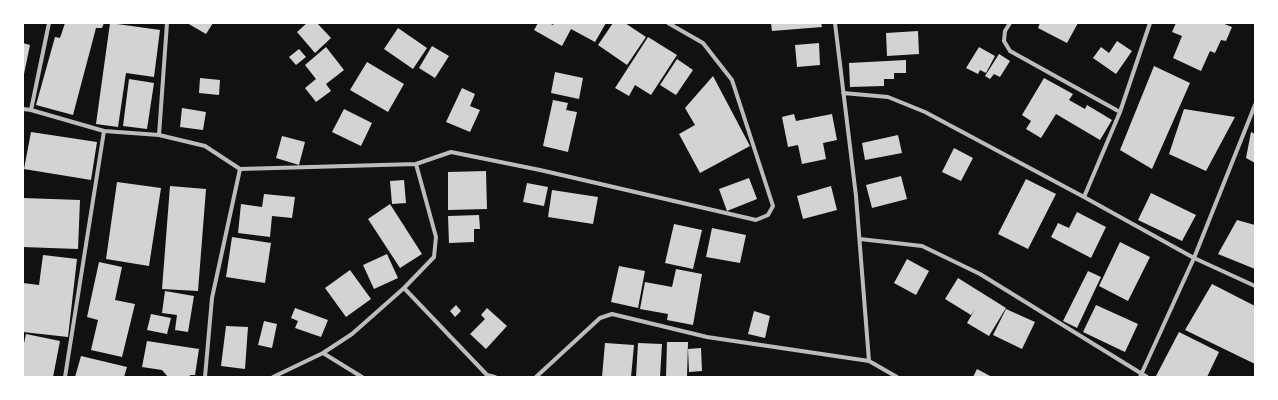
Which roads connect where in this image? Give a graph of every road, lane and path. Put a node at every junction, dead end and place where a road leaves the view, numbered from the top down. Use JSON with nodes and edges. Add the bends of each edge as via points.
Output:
{"nodes":[{"id":1,"x":49,"y":23,"type":"edge"},
{"id":2,"x":167,"y":23,"type":"edge"},
{"id":3,"x":668,"y":23,"type":"edge"},
{"id":4,"x":835,"y":23,"type":"edge"},
{"id":5,"x":1010,"y":23,"type":"edge"},
{"id":6,"x":1150,"y":23,"type":"edge"},
{"id":7,"x":843,"y":93,"type":"junction"},
{"id":8,"x":1255,"y":105,"type":"edge"},
{"id":9,"x":23,"y":109,"type":"edge"},
{"id":10,"x":31,"y":110,"type":"junction"},
{"id":11,"x":1120,"y":112,"type":"junction"},
{"id":12,"x":104,"y":131,"type":"junction"},
{"id":13,"x":159,"y":135,"type":"junction"},
{"id":14,"x":416,"y":164,"type":"junction"},
{"id":15,"x":240,"y":169,"type":"junction"},
{"id":16,"x":1084,"y":197,"type":"junction"},
{"id":17,"x":860,"y":239,"type":"junction"},
{"id":18,"x":1194,"y":258,"type":"junction"},
{"id":19,"x":1255,"y":286,"type":"edge"},
{"id":20,"x":404,"y":288,"type":"junction"},
{"id":21,"x":323,"y":353,"type":"junction"},
{"id":22,"x":869,"y":361,"type":"junction"},
{"id":23,"x":1141,"y":375,"type":"edge"},
{"id":24,"x":65,"y":377,"type":"edge"},
{"id":25,"x":205,"y":377,"type":"edge"},
{"id":26,"x":273,"y":377,"type":"edge"},
{"id":27,"x":362,"y":377,"type":"edge"},
{"id":28,"x":494,"y":377,"type":"edge"},
{"id":29,"x":536,"y":377,"type":"edge"},
{"id":30,"x":896,"y":377,"type":"edge"},
{"id":31,"x":1147,"y":377,"type":"edge"}],
"edges":[{"from":1,"to":10,"type":"street"},
{"from":2,"to":13,"type":"street"},
{"from":3,"to":14,"type":"street","via":[[703,43],[732,80],[773,206],[768,215],[756,220],[451,152]]},
{"from":4,"to":7,"type":"street"},
{"from":5,"to":11,"type":"street","via":[[1004,41],[1010,52]]},
{"from":6,"to":11,"type":"street"},
{"from":7,"to":16,"type":"street","via":[[888,97],[925,112]]},
{"from":7,"to":17,"type":"street"},
{"from":8,"to":18,"type":"street"},
{"from":9,"to":10,"type":"street"},
{"from":10,"to":12,"type":"street"},
{"from":11,"to":16,"type":"street"},
{"from":12,"to":13,"type":"street"},
{"from":12,"to":24,"type":"street"},
{"from":13,"to":15,"type":"street","via":[[205,146]]},
{"from":14,"to":15,"type":"street"},
{"from":14,"to":20,"type":"street","via":[[436,237],[435,251],[434,257]]},
{"from":15,"to":25,"type":"street","via":[[212,298]]},
{"from":16,"to":18,"type":"street"},
{"from":17,"to":22,"type":"street"},
{"from":17,"to":23,"type":"street","via":[[922,246],[980,274]]},
{"from":18,"to":19,"type":"street"},
{"from":18,"to":23,"type":"street"},
{"from":20,"to":21,"type":"street","via":[[352,334]]},
{"from":20,"to":28,"type":"street","via":[[487,375]]},
{"from":21,"to":26,"type":"street"},
{"from":21,"to":27,"type":"street"},
{"from":22,"to":29,"type":"street","via":[[707,338],[612,314],[600,318]]},
{"from":22,"to":30,"type":"street"},
{"from":23,"to":31,"type":"street"}]}
